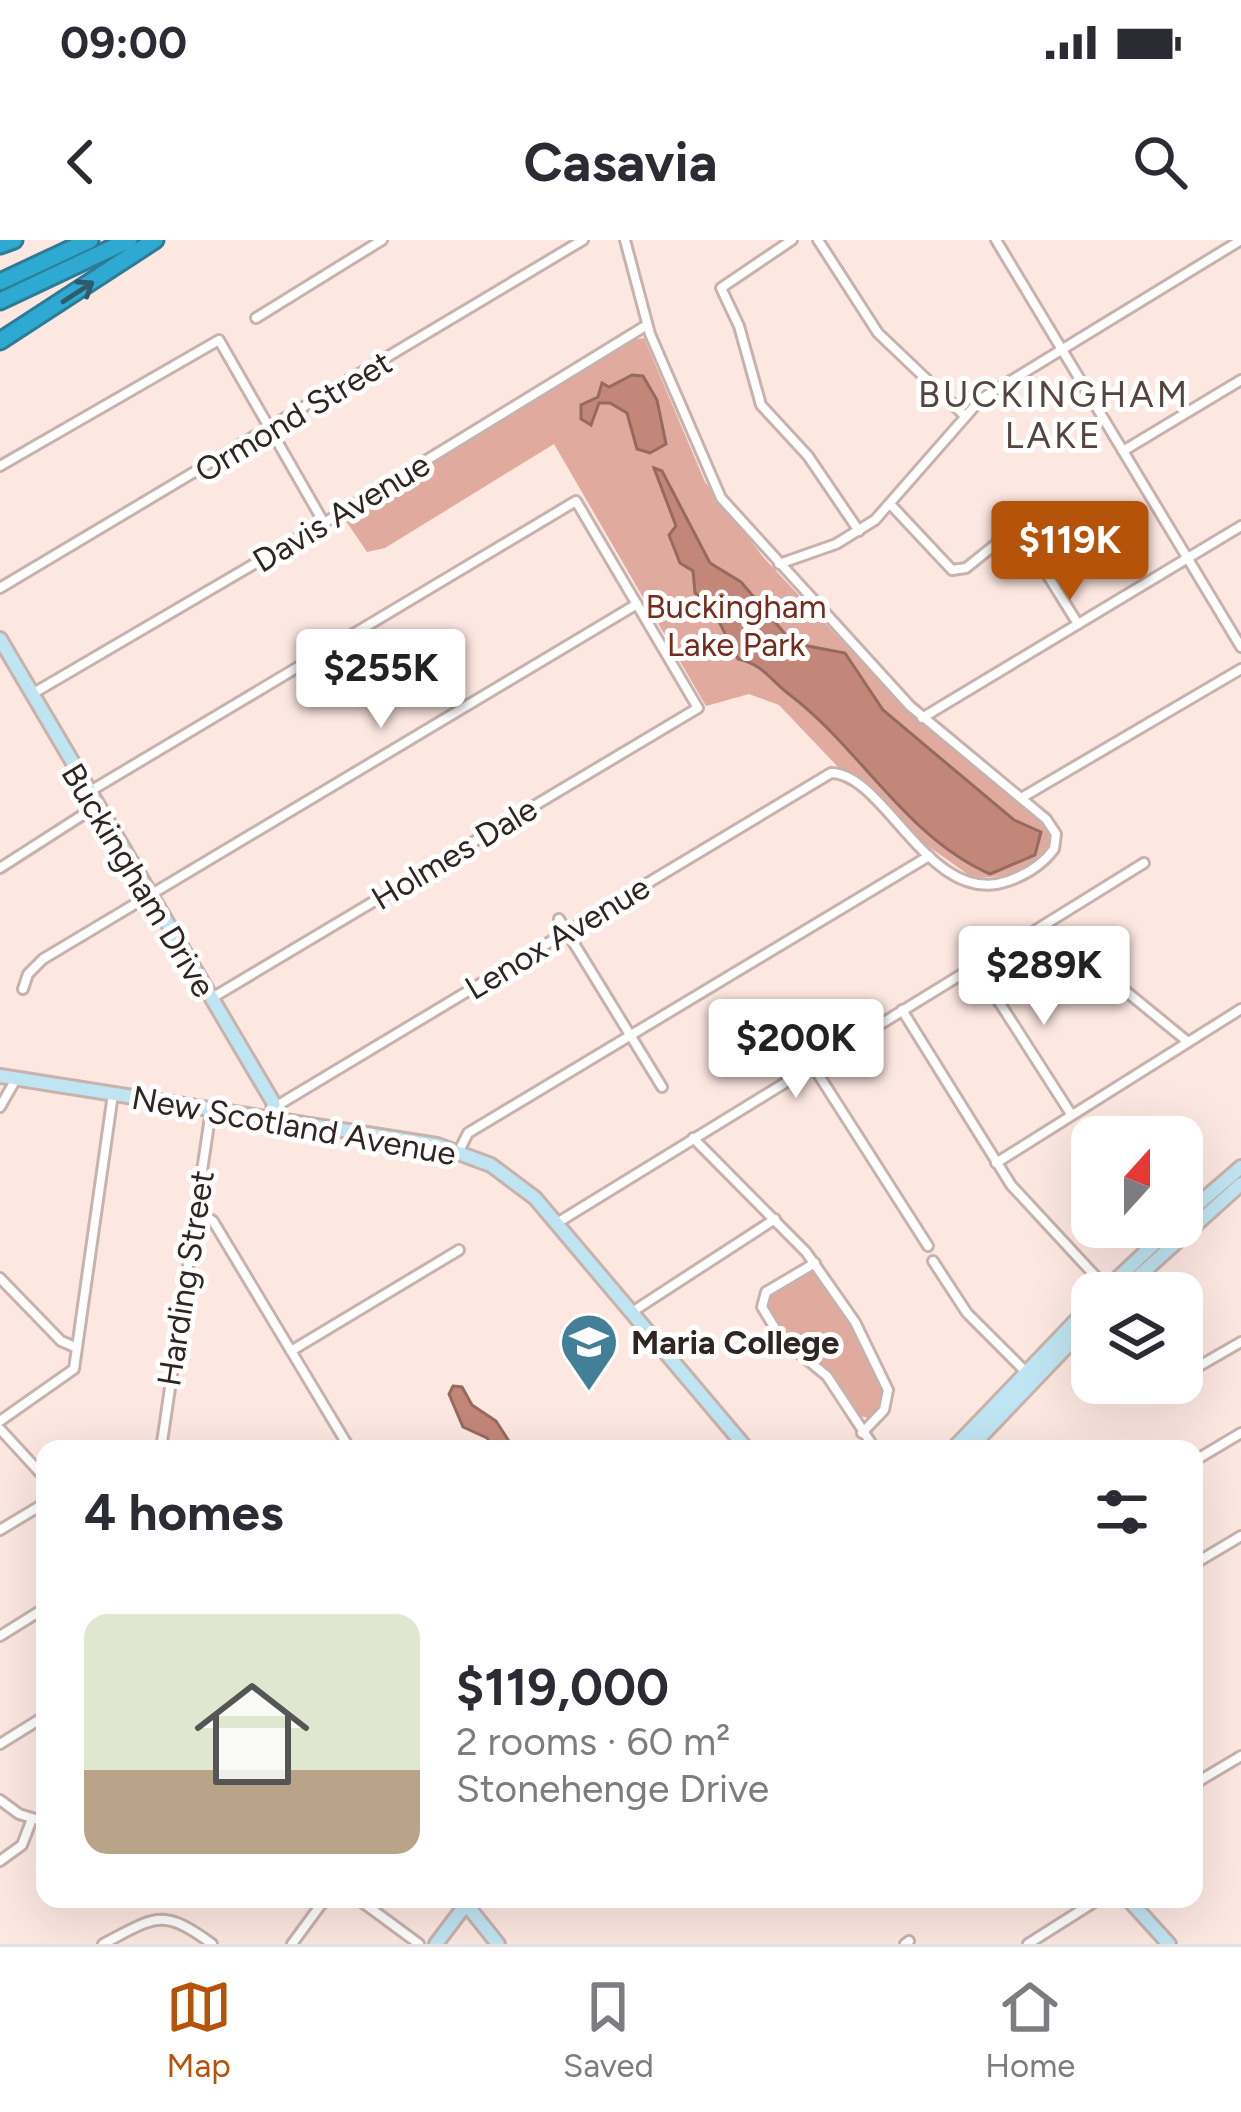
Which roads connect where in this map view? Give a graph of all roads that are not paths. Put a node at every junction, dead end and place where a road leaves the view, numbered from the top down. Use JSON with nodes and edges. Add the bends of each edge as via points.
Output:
{"nodes":[{"id":1,"x":14,"y":240,"type":"edge"},
{"id":2,"x":90,"y":240,"type":"edge"},
{"id":3,"x":129,"y":240,"type":"edge"},
{"id":4,"x":154,"y":240,"type":"edge"},
{"id":5,"x":382,"y":240,"type":"edge"},
{"id":6,"x":583,"y":240,"type":"edge"},
{"id":7,"x":625,"y":240,"type":"edge"},
{"id":8,"x":792,"y":240,"type":"edge"},
{"id":9,"x":818,"y":240,"type":"edge"},
{"id":10,"x":1241,"y":240,"type":"edge"},
{"id":11,"x":1001,"y":242,"type":"edge"},
{"id":12,"x":0,"y":245,"type":"edge"},
{"id":13,"x":0,"y":282,"type":"edge"},
{"id":14,"x":0,"y":301,"type":"edge"},
{"id":15,"x":256,"y":318,"type":"dead end"},
{"id":16,"x":647,"y":325,"type":"junction"},
{"id":17,"x":0,"y":341,"type":"edge"},
{"id":18,"x":1060,"y":350,"type":"junction"},
{"id":19,"x":1241,"y":380,"type":"edge"},
{"id":20,"x":963,"y":414,"type":"junction"},
{"id":21,"x":271,"y":431,"type":"junction"},
{"id":22,"x":1123,"y":452,"type":"junction"},
{"id":23,"x":0,"y":466,"type":"edge"},
{"id":24,"x":892,"y":506,"type":"junction"},
{"id":25,"x":324,"y":523,"type":"junction"},
{"id":26,"x":1241,"y":526,"type":"edge"},
{"id":27,"x":859,"y":531,"type":"junction"},
{"id":28,"x":1187,"y":559,"type":"junction"},
{"id":29,"x":777,"y":564,"type":"junction"},
{"id":30,"x":0,"y":588,"type":"edge"},
{"id":31,"x":637,"y":604,"type":"junction"},
{"id":32,"x":1078,"y":624,"type":"junction"},
{"id":33,"x":0,"y":639,"type":"edge"},
{"id":34,"x":1241,"y":647,"type":"edge"},
{"id":35,"x":1241,"y":669,"type":"edge"},
{"id":36,"x":32,"y":694,"type":"junction"},
{"id":37,"x":922,"y":718,"type":"junction"},
{"id":38,"x":87,"y":793,"type":"junction"},
{"id":39,"x":1022,"y":797,"type":"junction"},
{"id":40,"x":95,"y":807,"type":"junction"},
{"id":41,"x":928,"y":856,"type":"junction"},
{"id":42,"x":1144,"y":863,"type":"dead end"},
{"id":43,"x":0,"y":868,"type":"edge"},
{"id":44,"x":148,"y":895,"type":"junction"},
{"id":45,"x":560,"y":919,"type":"dead end"},
{"id":46,"x":567,"y":931,"type":"junction"},
{"id":47,"x":1011,"y":944,"type":"dead end"},
{"id":48,"x":978,"y":968,"type":"junction"},
{"id":49,"x":23,"y":989,"type":"dead end"},
{"id":50,"x":210,"y":999,"type":"junction"},
{"id":51,"x":902,"y":1010,"type":"junction"},
{"id":52,"x":1241,"y":1010,"type":"edge"},
{"id":53,"x":631,"y":1035,"type":"junction"},
{"id":54,"x":1188,"y":1042,"type":"junction"},
{"id":55,"x":812,"y":1066,"type":"junction"},
{"id":56,"x":0,"y":1076,"type":"edge"},
{"id":57,"x":16,"y":1079,"type":"junction"},
{"id":58,"x":662,"y":1087,"type":"dead end"},
{"id":59,"x":112,"y":1094,"type":"junction"},
{"id":60,"x":0,"y":1107,"type":"edge"},
{"id":61,"x":212,"y":1111,"type":"junction"},
{"id":62,"x":275,"y":1113,"type":"junction"},
{"id":63,"x":1071,"y":1114,"type":"junction"},
{"id":64,"x":693,"y":1138,"type":"junction"},
{"id":65,"x":459,"y":1151,"type":"junction"},
{"id":66,"x":996,"y":1163,"type":"junction"},
{"id":67,"x":1241,"y":1167,"type":"edge"},
{"id":68,"x":1241,"y":1184,"type":"edge"},
{"id":69,"x":1216,"y":1196,"type":"junction"},
{"id":70,"x":1203,"y":1207,"type":"edge"},
{"id":71,"x":196,"y":1210,"type":"junction"},
{"id":72,"x":775,"y":1220,"type":"junction"},
{"id":73,"x":557,"y":1223,"type":"junction"},
{"id":74,"x":928,"y":1246,"type":"dead end"},
{"id":75,"x":1157,"y":1248,"type":"edge"},
{"id":76,"x":459,"y":1250,"type":"dead end"},
{"id":77,"x":933,"y":1261,"type":"dead end"},
{"id":78,"x":815,"y":1263,"type":"junction"},
{"id":79,"x":1091,"y":1272,"type":"edge"},
{"id":80,"x":1131,"y":1272,"type":"edge"},
{"id":81,"x":0,"y":1278,"type":"edge"},
{"id":82,"x":632,"y":1312,"type":"junction"},
{"id":83,"x":1071,"y":1329,"type":"edge"},
{"id":84,"x":1071,"y":1340,"type":"edge"},
{"id":85,"x":75,"y":1347,"type":"junction"},
{"id":86,"x":1240,"y":1347,"type":"edge"},
{"id":87,"x":291,"y":1351,"type":"junction"},
{"id":88,"x":1203,"y":1366,"type":"edge"},
{"id":89,"x":1031,"y":1377,"type":"junction"},
{"id":90,"x":0,"y":1425,"type":"edge"},
{"id":91,"x":862,"y":1432,"type":"junction"},
{"id":92,"x":1241,"y":1433,"type":"edge"},
{"id":93,"x":161,"y":1440,"type":"edge"},
{"id":94,"x":345,"y":1440,"type":"edge"},
{"id":95,"x":740,"y":1440,"type":"edge"},
{"id":96,"x":868,"y":1440,"type":"edge"},
{"id":97,"x":962,"y":1440,"type":"edge"},
{"id":98,"x":977,"y":1440,"type":"edge"},
{"id":99,"x":1203,"y":1456,"type":"edge"},
{"id":100,"x":36,"y":1467,"type":"edge"},
{"id":101,"x":36,"y":1508,"type":"edge"},
{"id":102,"x":0,"y":1530,"type":"edge"},
{"id":103,"x":1241,"y":1536,"type":"edge"},
{"id":104,"x":1203,"y":1559,"type":"edge"},
{"id":105,"x":36,"y":1614,"type":"edge"},
{"id":106,"x":0,"y":1636,"type":"edge"},
{"id":107,"x":36,"y":1722,"type":"edge"},
{"id":108,"x":0,"y":1744,"type":"edge"},
{"id":109,"x":1241,"y":1756,"type":"edge"},
{"id":110,"x":1203,"y":1779,"type":"edge"},
{"id":111,"x":0,"y":1800,"type":"edge"},
{"id":112,"x":32,"y":1820,"type":"junction"},
{"id":113,"x":36,"y":1821,"type":"edge"},
{"id":114,"x":0,"y":1861,"type":"edge"},
{"id":115,"x":318,"y":1908,"type":"edge"},
{"id":116,"x":370,"y":1908,"type":"edge"},
{"id":117,"x":463,"y":1908,"type":"edge"},
{"id":118,"x":473,"y":1908,"type":"edge"},
{"id":119,"x":1085,"y":1908,"type":"edge"},
{"id":120,"x":1136,"y":1908,"type":"edge"},
{"id":121,"x":103,"y":1944,"type":"edge"},
{"id":122,"x":212,"y":1944,"type":"edge"},
{"id":123,"x":292,"y":1944,"type":"edge"},
{"id":124,"x":418,"y":1944,"type":"edge"},
{"id":125,"x":436,"y":1944,"type":"edge"},
{"id":126,"x":498,"y":1944,"type":"edge"},
{"id":127,"x":1028,"y":1944,"type":"edge"},
{"id":128,"x":1169,"y":1944,"type":"edge"}],
"edges":[{"from":1,"to":12,"type":"highway"},
{"from":2,"to":13,"type":"highway"},
{"from":3,"to":14,"type":"highway"},
{"from":17,"to":4,"type":"highway","one_way":true},
{"from":5,"to":15,"type":"street"},
{"from":6,"to":21,"type":"street","name":"Ormond Street"},
{"from":7,"to":16,"type":"street"},
{"from":8,"to":27,"type":"street","via":[[722,289],[761,405]]},
{"from":9,"to":20,"type":"street","via":[[878,333]]},
{"from":10,"to":18,"type":"street"},
{"from":11,"to":18,"type":"street"},
{"from":16,"to":25,"type":"street","name":"Davis Avenue"},
{"from":16,"to":29,"type":"street","via":[[709,479]]},
{"from":18,"to":20,"type":"street"},
{"from":18,"to":22,"type":"street"},
{"from":19,"to":22,"type":"street"},
{"from":20,"to":24,"type":"street"},
{"from":21,"to":23,"type":"street","via":[[219,340]]},
{"from":21,"to":25,"type":"street"},
{"from":21,"to":30,"type":"street","name":"Ormond Street"},
{"from":22,"to":28,"type":"street"},
{"from":24,"to":27,"type":"street"},
{"from":24,"to":32,"type":"street","via":[[954,571],[1004,537],[1024,537]]},
{"from":25,"to":36,"type":"street","name":"Davis Avenue"},
{"from":26,"to":28,"type":"street"},
{"from":27,"to":29,"type":"street"},
{"from":28,"to":32,"type":"street"},
{"from":28,"to":34,"type":"street"},
{"from":29,"to":37,"type":"street"},
{"from":31,"to":38,"type":"street","via":[[576,501]]},
{"from":31,"to":44,"type":"street"},
{"from":31,"to":50,"type":"street","name":"Holmes Dale","via":[[698,708]]},
{"from":32,"to":37,"type":"street"},
{"from":33,"to":36,"type":"street","name":"Buckingham Drive"},
{"from":35,"to":39,"type":"street"},
{"from":36,"to":38,"type":"street","name":"Buckingham Drive"},
{"from":37,"to":39,"type":"street"},
{"from":38,"to":40,"type":"street","name":"Buckingham Drive"},
{"from":39,"to":41,"type":"street","via":[[1052,825],[1056,840],[1046,859],[980,885]]},
{"from":40,"to":43,"type":"street"},
{"from":40,"to":44,"type":"street","name":"Buckingham Drive"},
{"from":41,"to":46,"type":"street","name":"Lenox Avenue","via":[[840,773],[826,775]]},
{"from":41,"to":53,"type":"street"},
{"from":42,"to":54,"type":"street","via":[[1040,927]]},
{"from":44,"to":49,"type":"street","via":[[36,964]]},
{"from":44,"to":50,"type":"street","name":"Buckingham Drive"},
{"from":45,"to":46,"type":"street"},
{"from":46,"to":53,"type":"street"},
{"from":46,"to":62,"type":"street","name":"Lenox Avenue"},
{"from":47,"to":48,"type":"street"},
{"from":48,"to":51,"type":"street"},
{"from":48,"to":63,"type":"street"},
{"from":50,"to":62,"type":"street","name":"Buckingham Drive"},
{"from":51,"to":55,"type":"street"},
{"from":51,"to":66,"type":"street"},
{"from":52,"to":54,"type":"street"},
{"from":53,"to":58,"type":"street"},
{"from":53,"to":65,"type":"street","via":[[468,1133]]},
{"from":54,"to":63,"type":"street"},
{"from":55,"to":64,"type":"street"},
{"from":55,"to":74,"type":"street"},
{"from":56,"to":57,"type":"street","name":"New Scotland Avenue"},
{"from":57,"to":59,"type":"street","name":"New Scotland Avenue"},
{"from":57,"to":60,"type":"street"},
{"from":59,"to":61,"type":"street","name":"New Scotland Avenue"},
{"from":59,"to":85,"type":"street"},
{"from":61,"to":62,"type":"street","name":"New Scotland Avenue"},
{"from":61,"to":71,"type":"street","name":"Harding Street"},
{"from":62,"to":65,"type":"street","name":"New Scotland Avenue"},
{"from":63,"to":66,"type":"street"},
{"from":64,"to":72,"type":"street"},
{"from":64,"to":73,"type":"street"},
{"from":65,"to":73,"type":"street","name":"New Scotland Avenue","via":[[512,1178]]},
{"from":66,"to":79,"type":"street"},
{"from":67,"to":69,"type":"street"},
{"from":68,"to":69,"type":"street"},
{"from":69,"to":70,"type":"street"},
{"from":71,"to":87,"type":"street","via":[[213,1221]]},
{"from":71,"to":93,"type":"street","name":"Harding Street"},
{"from":72,"to":78,"type":"street"},
{"from":72,"to":82,"type":"street"},
{"from":73,"to":82,"type":"street","name":"New Scotland Avenue"},
{"from":75,"to":80,"type":"street"},
{"from":76,"to":87,"type":"street"},
{"from":77,"to":89,"type":"street","via":[[968,1313]]},
{"from":78,"to":91,"type":"street","via":[[887,1384],[885,1408]]},
{"from":78,"to":91,"type":"street","via":[[766,1292],[762,1306],[785,1342],[824,1372]]},
{"from":81,"to":85,"type":"street"},
{"from":82,"to":95,"type":"street","name":"New Scotland Avenue"},
{"from":83,"to":89,"type":"street"},
{"from":84,"to":89,"type":"street"},
{"from":85,"to":90,"type":"street","via":[[69,1376]]},
{"from":86,"to":88,"type":"street"},
{"from":87,"to":94,"type":"street"},
{"from":89,"to":97,"type":"street"},
{"from":89,"to":98,"type":"street"},
{"from":90,"to":100,"type":"street"},
{"from":91,"to":96,"type":"street"},
{"from":92,"to":99,"type":"street"},
{"from":101,"to":102,"type":"street"},
{"from":103,"to":104,"type":"street"},
{"from":105,"to":106,"type":"street"},
{"from":107,"to":108,"type":"street"},
{"from":109,"to":110,"type":"street"},
{"from":111,"to":112,"type":"street"},
{"from":112,"to":113,"type":"street"},
{"from":112,"to":114,"type":"street","via":[[22,1845]]},
{"from":115,"to":123,"type":"street"},
{"from":116,"to":124,"type":"street"},
{"from":117,"to":125,"type":"street"},
{"from":118,"to":126,"type":"street"},
{"from":119,"to":127,"type":"street"},
{"from":120,"to":128,"type":"street"},
{"from":121,"to":122,"type":"street","via":[[164,1917]]}]}
